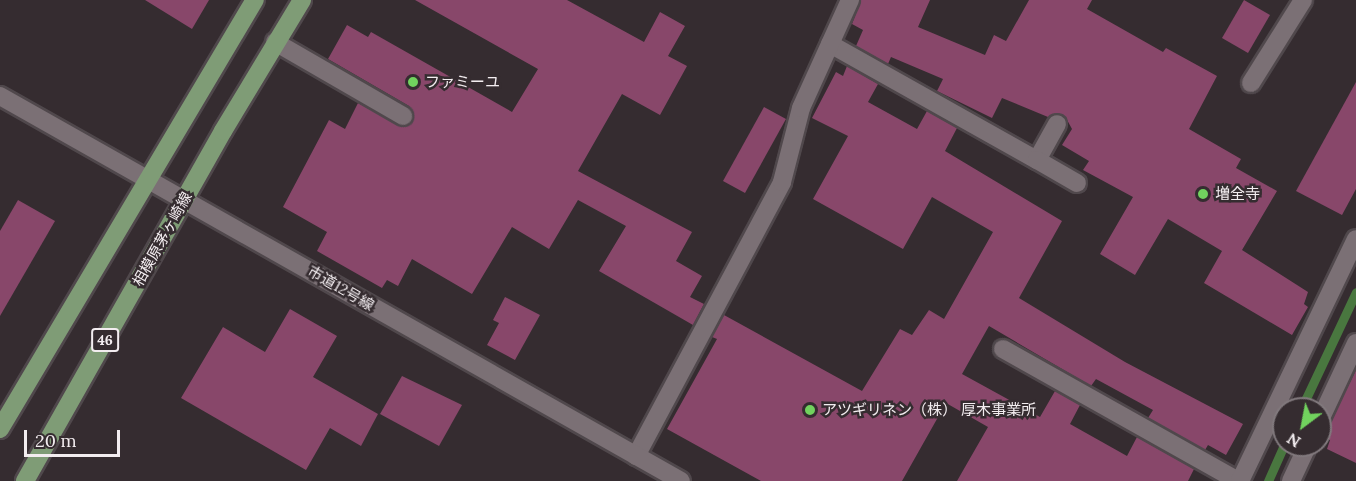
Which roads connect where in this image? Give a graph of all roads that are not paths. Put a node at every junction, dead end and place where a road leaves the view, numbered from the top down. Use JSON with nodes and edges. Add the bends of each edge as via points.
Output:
{"nodes":[{"id":1,"x":255,"y":0,"type":"edge"},
{"id":2,"x":302,"y":0,"type":"edge"},
{"id":3,"x":850,"y":0,"type":"edge"},
{"id":4,"x":1302,"y":0,"type":"edge"},
{"id":5,"x":275,"y":42,"type":"junction"},
{"id":6,"x":830,"y":44,"type":"junction"},
{"id":7,"x":1251,"y":83,"type":"dead end"},
{"id":8,"x":0,"y":96,"type":"edge"},
{"id":9,"x":403,"y":116,"type":"dead end"},
{"id":10,"x":1057,"y":124,"type":"dead end"},
{"id":11,"x":1037,"y":160,"type":"junction"},
{"id":12,"x":149,"y":179,"type":"junction"},
{"id":13,"x":1077,"y":183,"type":"dead end"},
{"id":14,"x":185,"y":199,"type":"junction"},
{"id":15,"x":1356,"y":239,"type":"edge"},
{"id":16,"x":1356,"y":343,"type":"edge"},
{"id":17,"x":1004,"y":349,"type":"dead end"},
{"id":18,"x":1331,"y":397,"type":"edge"},
{"id":19,"x":0,"y":429,"type":"edge"},
{"id":20,"x":636,"y":456,"type":"junction"},
{"id":21,"x":1302,"y":457,"type":"edge"},
{"id":22,"x":25,"y":481,"type":"edge"},
{"id":23,"x":681,"y":481,"type":"edge"},
{"id":24,"x":1239,"y":481,"type":"edge"},
{"id":25,"x":1291,"y":481,"type":"edge"}],
"edges":[{"from":1,"to":12,"type":"main road"},
{"from":2,"to":5,"type":"main road","name":"相模原茅ヶ崎線","number":"46"},
{"from":3,"to":6,"type":"street"},
{"from":4,"to":7,"type":"street"},
{"from":5,"to":9,"type":"street"},
{"from":5,"to":14,"type":"main road","name":"相模原茅ヶ崎線","number":"46"},
{"from":6,"to":11,"type":"street"},
{"from":6,"to":20,"type":"street","via":[[801,108],[782,182]]},
{"from":8,"to":12,"type":"street","name":"市道12号線"},
{"from":10,"to":11,"type":"street"},
{"from":11,"to":13,"type":"street"},
{"from":12,"to":14,"type":"street","name":"市道12号線"},
{"from":12,"to":19,"type":"main road"},
{"from":14,"to":20,"type":"street","name":"市道12号線"},
{"from":14,"to":22,"type":"main road","name":"相模原茅ヶ崎線","number":"46"},
{"from":15,"to":24,"type":"street"},
{"from":16,"to":18,"type":"street"},
{"from":17,"to":24,"type":"street"},
{"from":20,"to":23,"type":"street","name":"市道12号線"},
{"from":21,"to":25,"type":"street"}]}
